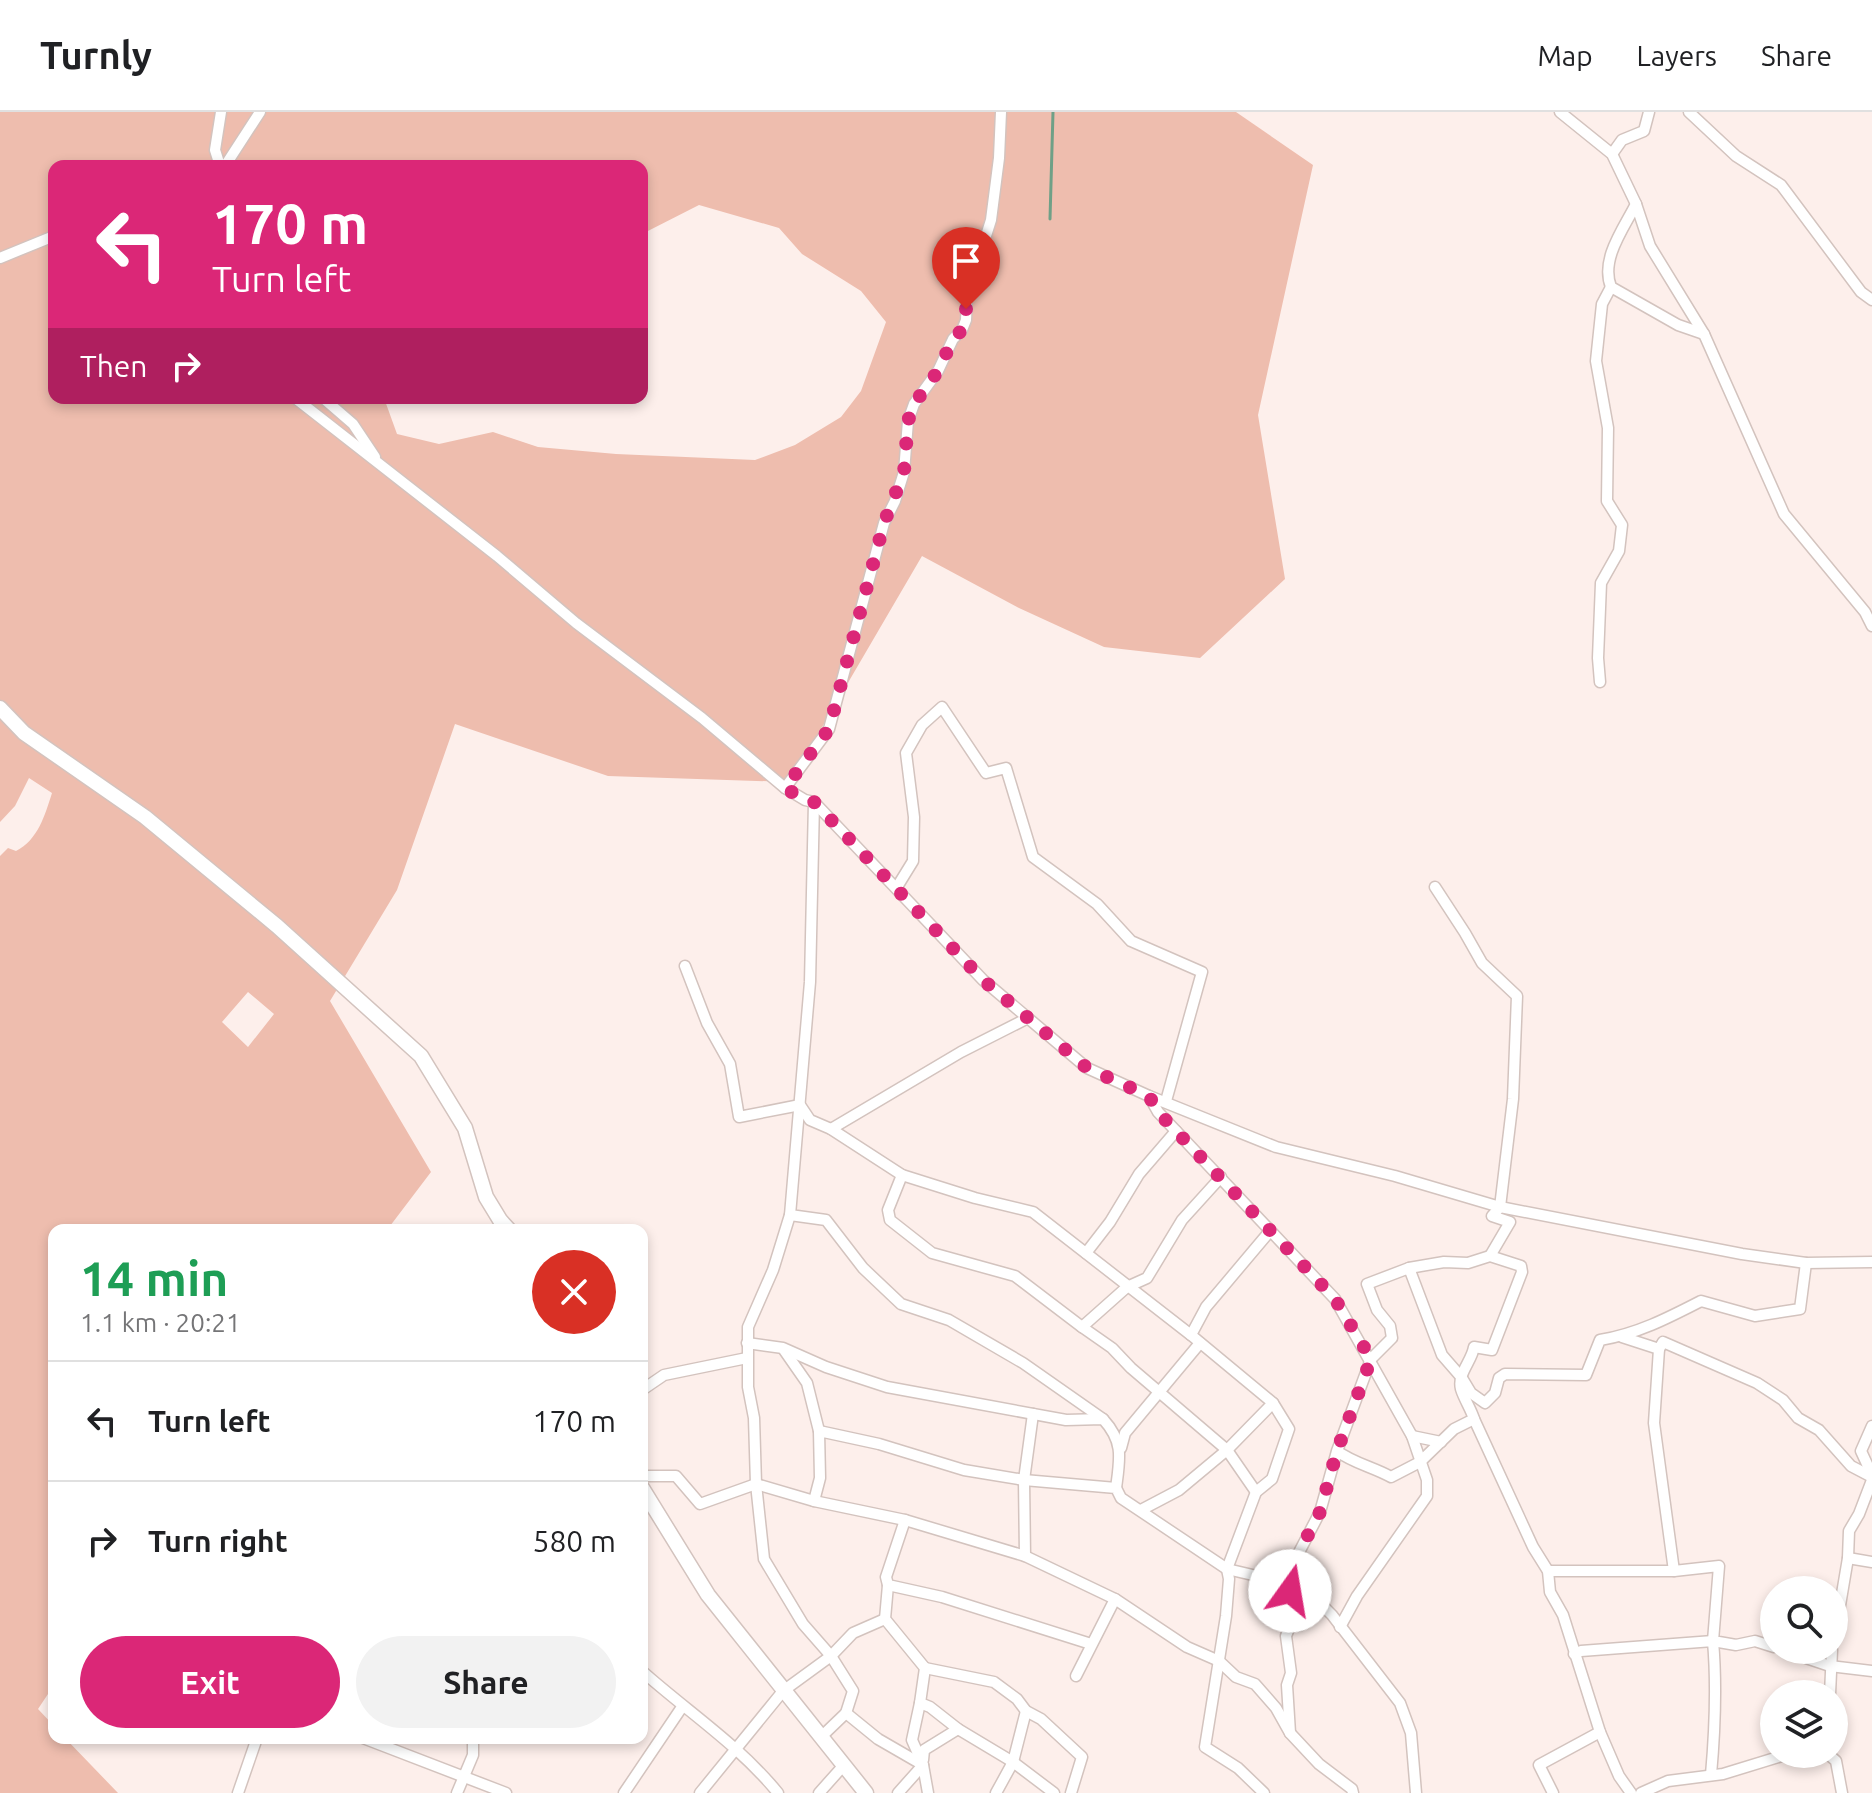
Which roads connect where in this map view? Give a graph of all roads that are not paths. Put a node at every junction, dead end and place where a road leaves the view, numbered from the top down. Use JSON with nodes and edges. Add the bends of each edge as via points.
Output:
{"nodes":[{"id":1,"x":221,"y":112,"type":"edge"},
{"id":2,"x":260,"y":112,"type":"edge"},
{"id":3,"x":1001,"y":112,"type":"edge"},
{"id":4,"x":1560,"y":112,"type":"edge"},
{"id":5,"x":1649,"y":112,"type":"edge"},
{"id":6,"x":1689,"y":112,"type":"edge"},
{"id":7,"x":1612,"y":154,"type":"junction"},
{"id":8,"x":220,"y":160,"type":"edge"},
{"id":9,"x":227,"y":160,"type":"edge"},
{"id":10,"x":1636,"y":204,"type":"junction"},
{"id":11,"x":48,"y":238,"type":"edge"},
{"id":12,"x":0,"y":258,"type":"edge"},
{"id":13,"x":1611,"y":287,"type":"junction"},
{"id":14,"x":1872,"y":300,"type":"edge"},
{"id":15,"x":1704,"y":334,"type":"junction"},
{"id":16,"x":303,"y":404,"type":"edge"},
{"id":17,"x":330,"y":404,"type":"edge"},
{"id":18,"x":381,"y":466,"type":"junction"},
{"id":19,"x":1872,"y":626,"type":"edge"},
{"id":20,"x":1600,"y":682,"type":"dead end"},
{"id":21,"x":0,"y":708,"type":"edge"},
{"id":22,"x":785,"y":788,"type":"junction"},
{"id":23,"x":814,"y":802,"type":"junction"},
{"id":24,"x":897,"y":887,"type":"junction"},
{"id":25,"x":1435,"y":887,"type":"dead end"},
{"id":26,"x":685,"y":966,"type":"dead end"},
{"id":27,"x":1028,"y":1018,"type":"junction"},
{"id":28,"x":1149,"y":1096,"type":"junction"},
{"id":29,"x":1166,"y":1101,"type":"junction"},
{"id":30,"x":800,"y":1105,"type":"junction"},
{"id":31,"x":831,"y":1129,"type":"junction"},
{"id":32,"x":1176,"y":1131,"type":"junction"},
{"id":33,"x":902,"y":1175,"type":"junction"},
{"id":34,"x":1221,"y":1177,"type":"junction"},
{"id":35,"x":1500,"y":1207,"type":"junction"},
{"id":36,"x":790,"y":1215,"type":"junction"},
{"id":37,"x":504,"y":1224,"type":"edge"},
{"id":38,"x":1270,"y":1231,"type":"junction"},
{"id":39,"x":1086,"y":1253,"type":"junction"},
{"id":40,"x":1490,"y":1256,"type":"junction"},
{"id":41,"x":1872,"y":1262,"type":"edge"},
{"id":42,"x":1806,"y":1263,"type":"junction"},
{"id":43,"x":1409,"y":1268,"type":"junction"},
{"id":44,"x":1127,"y":1287,"type":"junction"},
{"id":45,"x":1082,"y":1327,"type":"junction"},
{"id":46,"x":1622,"y":1337,"type":"junction"},
{"id":47,"x":1196,"y":1339,"type":"junction"},
{"id":48,"x":747,"y":1343,"type":"junction"},
{"id":49,"x":783,"y":1348,"type":"junction"},
{"id":50,"x":1659,"y":1349,"type":"junction"},
{"id":51,"x":747,"y":1358,"type":"junction"},
{"id":52,"x":1371,"y":1359,"type":"junction"},
{"id":53,"x":1462,"y":1378,"type":"junction"},
{"id":54,"x":648,"y":1386,"type":"edge"},
{"id":55,"x":1159,"y":1390,"type":"junction"},
{"id":56,"x":1273,"y":1403,"type":"junction"},
{"id":57,"x":1033,"y":1414,"type":"junction"},
{"id":58,"x":1103,"y":1419,"type":"junction"},
{"id":59,"x":1474,"y":1419,"type":"junction"},
{"id":60,"x":1872,"y":1426,"type":"edge"},
{"id":61,"x":819,"y":1431,"type":"junction"},
{"id":62,"x":1412,"y":1436,"type":"junction"},
{"id":63,"x":1441,"y":1442,"type":"junction"},
{"id":64,"x":1227,"y":1450,"type":"junction"},
{"id":65,"x":1337,"y":1451,"type":"junction"},
{"id":66,"x":1120,"y":1454,"type":"junction"},
{"id":67,"x":1420,"y":1462,"type":"junction"},
{"id":68,"x":648,"y":1476,"type":"edge"},
{"id":69,"x":1872,"y":1477,"type":"edge"},
{"id":70,"x":1024,"y":1480,"type":"junction"},
{"id":71,"x":756,"y":1484,"type":"junction"},
{"id":72,"x":1116,"y":1488,"type":"junction"},
{"id":73,"x":1256,"y":1492,"type":"junction"},
{"id":74,"x":648,"y":1498,"type":"edge"},
{"id":75,"x":814,"y":1501,"type":"junction"},
{"id":76,"x":1141,"y":1510,"type":"junction"},
{"id":77,"x":905,"y":1520,"type":"junction"},
{"id":78,"x":1025,"y":1556,"type":"junction"},
{"id":79,"x":1848,"y":1558,"type":"junction"},
{"id":80,"x":1872,"y":1562,"type":"edge"},
{"id":81,"x":1227,"y":1569,"type":"junction"},
{"id":82,"x":1548,"y":1571,"type":"junction"},
{"id":83,"x":1674,"y":1571,"type":"junction"},
{"id":84,"x":1845,"y":1576,"type":"edge"},
{"id":85,"x":888,"y":1585,"type":"junction"},
{"id":86,"x":1290,"y":1591,"type":"junction"},
{"id":87,"x":1115,"y":1599,"type":"junction"},
{"id":88,"x":885,"y":1619,"type":"junction"},
{"id":89,"x":1340,"y":1627,"type":"junction"},
{"id":90,"x":1713,"y":1641,"type":"junction"},
{"id":91,"x":1760,"y":1643,"type":"edge"},
{"id":92,"x":1091,"y":1644,"type":"junction"},
{"id":93,"x":1574,"y":1654,"type":"junction"},
{"id":94,"x":831,"y":1656,"type":"junction"},
{"id":95,"x":1219,"y":1661,"type":"junction"},
{"id":96,"x":1824,"y":1664,"type":"edge"},
{"id":97,"x":1830,"y":1666,"type":"junction"},
{"id":98,"x":925,"y":1668,"type":"junction"},
{"id":99,"x":1872,"y":1671,"type":"edge"},
{"id":100,"x":648,"y":1676,"type":"edge"},
{"id":101,"x":1076,"y":1676,"type":"dead end"},
{"id":102,"x":1830,"y":1680,"type":"edge"},
{"id":103,"x":783,"y":1691,"type":"junction"},
{"id":104,"x":920,"y":1703,"type":"junction"},
{"id":105,"x":682,"y":1707,"type":"junction"},
{"id":106,"x":1026,"y":1711,"type":"junction"},
{"id":107,"x":846,"y":1713,"type":"junction"},
{"id":108,"x":958,"y":1729,"type":"junction"},
{"id":109,"x":1600,"y":1732,"type":"junction"},
{"id":110,"x":1290,"y":1733,"type":"junction"},
{"id":111,"x":821,"y":1737,"type":"junction"},
{"id":112,"x":255,"y":1744,"type":"edge"},
{"id":113,"x":379,"y":1744,"type":"edge"},
{"id":114,"x":473,"y":1744,"type":"edge"},
{"id":115,"x":736,"y":1748,"type":"junction"},
{"id":116,"x":1013,"y":1762,"type":"junction"},
{"id":117,"x":1760,"y":1762,"type":"edge"},
{"id":118,"x":844,"y":1765,"type":"junction"},
{"id":119,"x":923,"y":1765,"type":"junction"},
{"id":120,"x":1837,"y":1768,"type":"edge"},
{"id":121,"x":1711,"y":1775,"type":"junction"},
{"id":122,"x":463,"y":1776,"type":"junction"},
{"id":123,"x":238,"y":1793,"type":"edge"},
{"id":124,"x":457,"y":1793,"type":"edge"},
{"id":125,"x":506,"y":1793,"type":"edge"},
{"id":126,"x":624,"y":1793,"type":"edge"},
{"id":127,"x":700,"y":1793,"type":"edge"},
{"id":128,"x":778,"y":1793,"type":"edge"},
{"id":129,"x":819,"y":1793,"type":"edge"},
{"id":130,"x":866,"y":1793,"type":"edge"},
{"id":131,"x":898,"y":1793,"type":"edge"},
{"id":132,"x":928,"y":1793,"type":"edge"},
{"id":133,"x":996,"y":1793,"type":"edge"},
{"id":134,"x":1054,"y":1793,"type":"edge"},
{"id":135,"x":1071,"y":1793,"type":"edge"},
{"id":136,"x":1264,"y":1793,"type":"edge"},
{"id":137,"x":1353,"y":1793,"type":"edge"},
{"id":138,"x":1416,"y":1793,"type":"edge"},
{"id":139,"x":1553,"y":1793,"type":"edge"},
{"id":140,"x":1631,"y":1793,"type":"edge"},
{"id":141,"x":1641,"y":1793,"type":"edge"},
{"id":142,"x":1842,"y":1793,"type":"edge"}],
"edges":[{"from":1,"to":8,"type":"street","via":[[215,150]]},
{"from":2,"to":9,"type":"street"},
{"from":3,"to":22,"type":"street","via":[[991,220],[967,296],[966,320],[908,421],[904,472],[884,523],[829,729]]},
{"from":4,"to":7,"type":"street"},
{"from":5,"to":7,"type":"street","via":[[1644,131],[1622,140]]},
{"from":6,"to":14,"type":"street","via":[[1736,156],[1781,185]]},
{"from":7,"to":10,"type":"street"},
{"from":10,"to":13,"type":"street","via":[[1608,259]]},
{"from":10,"to":15,"type":"street","via":[[1650,246]]},
{"from":11,"to":12,"type":"street"},
{"from":13,"to":15,"type":"street"},
{"from":13,"to":20,"type":"street","via":[[1602,304],[1596,361],[1608,428],[1607,501],[1622,525],[1619,551],[1601,583]]},
{"from":15,"to":19,"type":"street","via":[[1784,514]]},
{"from":16,"to":18,"type":"street"},
{"from":17,"to":18,"type":"street","via":[[353,424]]},
{"from":18,"to":22,"type":"street"},
{"from":21,"to":37,"type":"street","via":[[24,733],[145,817],[277,926],[421,1056],[465,1128],[486,1197]]},
{"from":22,"to":23,"type":"street"},
{"from":23,"to":24,"type":"street"},
{"from":23,"to":30,"type":"street","via":[[810,982]]},
{"from":24,"to":27,"type":"street","via":[[983,980]]},
{"from":24,"to":29,"type":"street","via":[[913,861],[906,753],[922,725],[942,707],[986,773],[1006,768],[1033,857],[1097,904],[1131,941],[1202,972]]},
{"from":25,"to":35,"type":"street","via":[[1482,963],[1517,996],[1513,1099]]},
{"from":26,"to":30,"type":"street","via":[[730,1064],[739,1117]]},
{"from":27,"to":28,"type":"street","via":[[1087,1068]]},
{"from":27,"to":31,"type":"street"},
{"from":28,"to":29,"type":"street"},
{"from":28,"to":32,"type":"street"},
{"from":29,"to":35,"type":"street","via":[[1276,1147]]},
{"from":30,"to":31,"type":"street","via":[[810,1120]]},
{"from":30,"to":36,"type":"street"},
{"from":31,"to":33,"type":"street"},
{"from":32,"to":34,"type":"street"},
{"from":32,"to":39,"type":"street","via":[[1139,1174]]},
{"from":33,"to":39,"type":"street","via":[[1033,1212]]},
{"from":33,"to":45,"type":"street","via":[[888,1210],[890,1220],[932,1253],[1015,1276]]},
{"from":34,"to":38,"type":"street"},
{"from":34,"to":44,"type":"street","via":[[1182,1220],[1147,1278]]},
{"from":35,"to":40,"type":"street","via":[[1492,1216],[1510,1222]]},
{"from":35,"to":42,"type":"street"},
{"from":36,"to":48,"type":"street","via":[[748,1327]]},
{"from":36,"to":58,"type":"street","via":[[826,1220],[863,1268],[901,1304],[949,1320]]},
{"from":38,"to":47,"type":"street","via":[[1206,1307]]},
{"from":38,"to":52,"type":"street","via":[[1335,1299]]},
{"from":39,"to":44,"type":"street"},
{"from":40,"to":43,"type":"street"},
{"from":40,"to":53,"type":"street","via":[[1521,1266],[1522,1272],[1492,1350],[1474,1347]]},
{"from":41,"to":42,"type":"street"},
{"from":42,"to":46,"type":"street","via":[[1800,1309],[1755,1316],[1701,1301]]},
{"from":43,"to":52,"type":"street","via":[[1367,1284],[1392,1333]]},
{"from":43,"to":53,"type":"street","via":[[1442,1355]]},
{"from":44,"to":45,"type":"street"},
{"from":44,"to":47,"type":"street"},
{"from":45,"to":55,"type":"street"},
{"from":46,"to":50,"type":"street"},
{"from":46,"to":53,"type":"street","via":[[1600,1340],[1586,1375],[1505,1374],[1485,1403]]},
{"from":47,"to":55,"type":"street"},
{"from":47,"to":56,"type":"street"},
{"from":48,"to":49,"type":"street"},
{"from":48,"to":51,"type":"street"},
{"from":49,"to":57,"type":"street","via":[[887,1387]]},
{"from":49,"to":61,"type":"street","via":[[807,1383]]},
{"from":50,"to":69,"type":"street","via":[[1663,1342],[1757,1383],[1819,1430],[1851,1466]]},
{"from":50,"to":83,"type":"street","via":[[1654,1423]]},
{"from":51,"to":54,"type":"street","via":[[664,1375]]},
{"from":51,"to":71,"type":"street"},
{"from":52,"to":62,"type":"street"},
{"from":52,"to":65,"type":"street"},
{"from":53,"to":59,"type":"street","via":[[1460,1386]]},
{"from":55,"to":64,"type":"street"},
{"from":55,"to":66,"type":"street","via":[[1125,1433]]},
{"from":56,"to":64,"type":"street"},
{"from":56,"to":73,"type":"street","via":[[1289,1429],[1272,1479]]},
{"from":57,"to":58,"type":"street"},
{"from":57,"to":70,"type":"street"},
{"from":58,"to":66,"type":"street","via":[[1116,1433]]},
{"from":59,"to":63,"type":"street"},
{"from":59,"to":82,"type":"street"},
{"from":60,"to":69,"type":"street","via":[[1861,1451]]},
{"from":61,"to":70,"type":"street","via":[[964,1470]]},
{"from":61,"to":75,"type":"street","via":[[820,1478]]},
{"from":62,"to":63,"type":"street"},
{"from":62,"to":67,"type":"street"},
{"from":63,"to":67,"type":"street"},
{"from":64,"to":73,"type":"street"},
{"from":64,"to":76,"type":"street","via":[[1179,1490]]},
{"from":65,"to":67,"type":"street","via":[[1391,1477]]},
{"from":65,"to":86,"type":"street","via":[[1320,1512],[1294,1562]]},
{"from":66,"to":72,"type":"street"},
{"from":67,"to":89,"type":"street","via":[[1427,1496]]},
{"from":68,"to":71,"type":"street","via":[[676,1476],[700,1504]]},
{"from":69,"to":79,"type":"street","via":[[1849,1531]]},
{"from":70,"to":72,"type":"street"},
{"from":70,"to":78,"type":"street"},
{"from":71,"to":75,"type":"street"},
{"from":71,"to":94,"type":"street","via":[[764,1559],[803,1624]]},
{"from":72,"to":76,"type":"street","via":[[1121,1498]]},
{"from":73,"to":81,"type":"street"},
{"from":74,"to":103,"type":"street","via":[[708,1595]]},
{"from":75,"to":77,"type":"street"},
{"from":76,"to":81,"type":"street"},
{"from":77,"to":78,"type":"street"},
{"from":77,"to":85,"type":"street"},
{"from":78,"to":87,"type":"street"},
{"from":79,"to":80,"type":"street"},
{"from":79,"to":84,"type":"street"},
{"from":81,"to":86,"type":"street"},
{"from":81,"to":95,"type":"street"},
{"from":82,"to":83,"type":"street"},
{"from":82,"to":93,"type":"street","via":[[1550,1592]]},
{"from":83,"to":90,"type":"street","via":[[1719,1566]]},
{"from":85,"to":88,"type":"street"},
{"from":85,"to":92,"type":"street"},
{"from":86,"to":89,"type":"street","via":[[1322,1605]]},
{"from":86,"to":110,"type":"street","via":[[1301,1625],[1290,1626],[1286,1636]]},
{"from":87,"to":92,"type":"street"},
{"from":87,"to":95,"type":"street","via":[[1187,1647]]},
{"from":88,"to":94,"type":"street","via":[[853,1633]]},
{"from":88,"to":98,"type":"street"},
{"from":89,"to":138,"type":"street","via":[[1400,1703],[1411,1733]]},
{"from":90,"to":91,"type":"street"},
{"from":90,"to":93,"type":"street"},
{"from":90,"to":121,"type":"street"},
{"from":92,"to":101,"type":"street"},
{"from":93,"to":109,"type":"street"},
{"from":94,"to":103,"type":"street"},
{"from":94,"to":107,"type":"street","via":[[853,1691]]},
{"from":95,"to":110,"type":"street","via":[[1236,1677],[1255,1684]]},
{"from":95,"to":136,"type":"street","via":[[1205,1747]]},
{"from":96,"to":97,"type":"street"},
{"from":97,"to":99,"type":"street"},
{"from":97,"to":102,"type":"street"},
{"from":98,"to":104,"type":"street"},
{"from":98,"to":106,"type":"street","via":[[994,1682]]},
{"from":100,"to":105,"type":"street"},
{"from":103,"to":111,"type":"street"},
{"from":103,"to":115,"type":"street"},
{"from":104,"to":108,"type":"street"},
{"from":104,"to":119,"type":"street","via":[[912,1740]]},
{"from":105,"to":115,"type":"street"},
{"from":105,"to":126,"type":"street"},
{"from":106,"to":116,"type":"street"},
{"from":106,"to":135,"type":"street","via":[[1082,1757]]},
{"from":107,"to":111,"type":"street"},
{"from":107,"to":119,"type":"street"},
{"from":108,"to":116,"type":"street"},
{"from":108,"to":119,"type":"street","via":[[924,1750]]},
{"from":109,"to":139,"type":"street","via":[[1539,1765]]},
{"from":109,"to":140,"type":"street"},
{"from":110,"to":137,"type":"street"},
{"from":111,"to":118,"type":"street"},
{"from":112,"to":123,"type":"street"},
{"from":113,"to":122,"type":"street"},
{"from":114,"to":122,"type":"street"},
{"from":115,"to":127,"type":"street"},
{"from":115,"to":128,"type":"street"},
{"from":116,"to":133,"type":"street"},
{"from":116,"to":134,"type":"street"},
{"from":117,"to":121,"type":"street"},
{"from":118,"to":129,"type":"street"},
{"from":118,"to":130,"type":"street"},
{"from":119,"to":131,"type":"street"},
{"from":119,"to":132,"type":"street"},
{"from":120,"to":142,"type":"street"},
{"from":121,"to":141,"type":"street","via":[[1668,1781]]},
{"from":122,"to":124,"type":"street"},
{"from":122,"to":125,"type":"street"}]}
